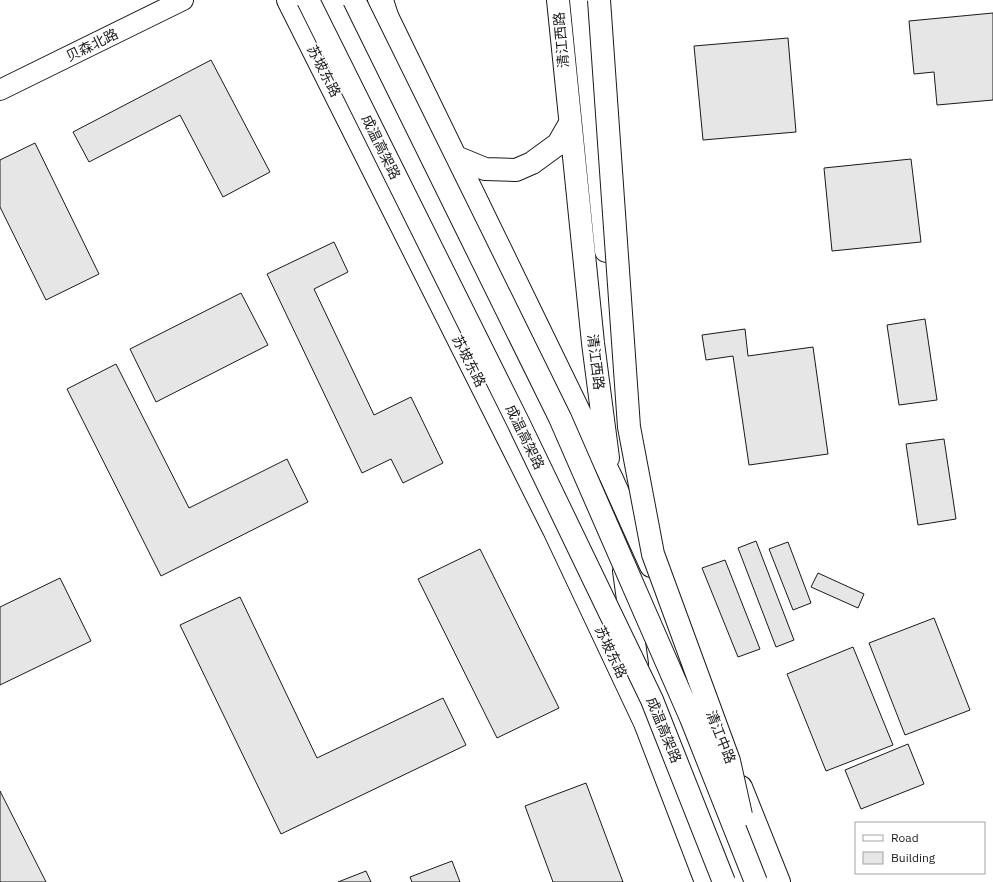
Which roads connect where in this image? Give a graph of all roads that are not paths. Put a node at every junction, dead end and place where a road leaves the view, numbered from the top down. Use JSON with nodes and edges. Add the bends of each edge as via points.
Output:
{"nodes":[{"id":1,"x":183,"y":0,"type":"edge"},
{"id":2,"x":288,"y":0,"type":"edge"},
{"id":3,"x":308,"y":0,"type":"edge"},
{"id":4,"x":354,"y":0,"type":"edge"},
{"id":5,"x":558,"y":0,"type":"edge"},
{"id":6,"x":581,"y":0,"type":"edge"},
{"id":7,"x":599,"y":0,"type":"edge"},
{"id":8,"x":383,"y":5,"type":"edge"},
{"id":9,"x":0,"y":90,"type":"edge"},
{"id":10,"x":569,"y":125,"type":"junction"},
{"id":11,"x":456,"y":157,"type":"junction"},
{"id":12,"x":611,"y":477,"type":"junction"},
{"id":13,"x":664,"y":592,"type":"junction"},
{"id":14,"x":645,"y":723,"type":"junction"},
{"id":15,"x":706,"y":882,"type":"edge"},
{"id":16,"x":724,"y":882,"type":"edge"},
{"id":17,"x":757,"y":882,"type":"edge"},
{"id":18,"x":779,"y":882,"type":"edge"}],
"edges":[{"from":1,"to":9,"type":"street","name":"贝森北路"},
{"from":2,"to":14,"type":"main road","name":"苏坡东路","via":[[554,530]]},
{"from":3,"to":16,"type":"main road","name":"成温高架路","bridge":true,"via":[[518,422],[652,700]]},
{"from":4,"to":17,"type":"main road","name":"成温高架路","bridge":true,"via":[[560,418],[691,718]]},
{"from":5,"to":10,"type":"main road","name":"清江西路"},
{"from":6,"to":13,"type":"main road","name":"清江西路","via":[[623,411],[634,470]]},
{"from":7,"to":17,"type":"main road","bridge":true,"via":[[629,427],[653,554],[729,761]]},
{"from":8,"to":11,"type":"main road"},
{"from":10,"to":11,"type":"main road","via":[[558,144],[532,163],[516,170],[485,169]]},
{"from":10,"to":12,"type":"main road","name":"清江西路"},
{"from":11,"to":12,"type":"main road"},
{"from":12,"to":13,"type":"main road"},
{"from":12,"to":14,"type":"main road","name":"清江西路"},
{"from":13,"to":18,"type":"main road","name":"清江中路"},
{"from":14,"to":15,"type":"main road"}]}
